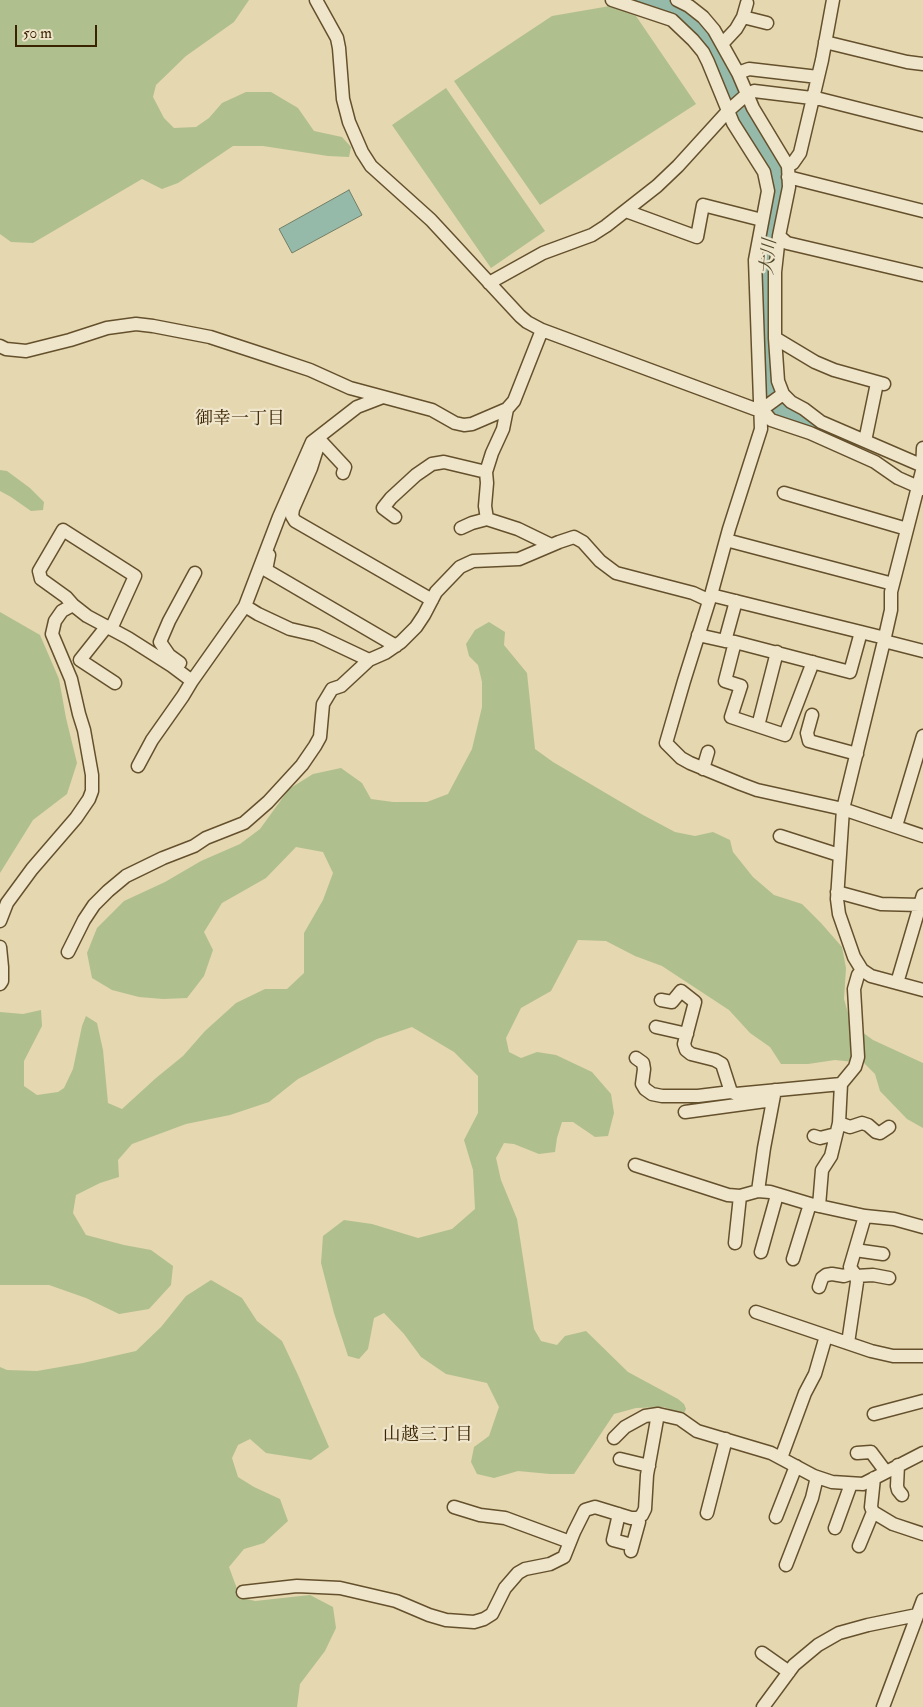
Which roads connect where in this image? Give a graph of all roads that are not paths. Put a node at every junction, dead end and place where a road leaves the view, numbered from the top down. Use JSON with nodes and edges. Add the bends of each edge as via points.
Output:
{"nodes":[{"id":1,"x":316,"y":0,"type":"edge"},
{"id":2,"x":612,"y":0,"type":"edge"},
{"id":3,"x":833,"y":0,"type":"edge"},
{"id":4,"x":686,"y":2,"type":"edge"},
{"id":5,"x":747,"y":3,"type":"dead end"},
{"id":6,"x":743,"y":17,"type":"junction"},
{"id":7,"x":767,"y":23,"type":"dead end"},
{"id":8,"x":825,"y":42,"type":"junction"},
{"id":9,"x":722,"y":44,"type":"junction"},
{"id":10,"x":923,"y":64,"type":"edge"},
{"id":11,"x":738,"y":73,"type":"junction"},
{"id":12,"x":818,"y":77,"type":"junction"},
{"id":13,"x":744,"y":97,"type":"junction"},
{"id":14,"x":813,"y":98,"type":"junction"},
{"id":15,"x":730,"y":110,"type":"junction"},
{"id":16,"x":923,"y":126,"type":"edge"},
{"id":17,"x":788,"y":171,"type":"junction"},
{"id":18,"x":626,"y":211,"type":"junction"},
{"id":19,"x":923,"y":211,"type":"edge"},
{"id":20,"x":762,"y":220,"type":"junction"},
{"id":21,"x":779,"y":236,"type":"junction"},
{"id":22,"x":923,"y":275,"type":"edge"},
{"id":23,"x":489,"y":283,"type":"junction"},
{"id":24,"x":542,"y":330,"type":"junction"},
{"id":25,"x":775,"y":338,"type":"junction"},
{"id":26,"x":0,"y":346,"type":"edge"},
{"id":27,"x":782,"y":396,"type":"junction"},
{"id":28,"x":383,"y":397,"type":"junction"},
{"id":29,"x":765,"y":407,"type":"junction"},
{"id":30,"x":507,"y":409,"type":"junction"},
{"id":31,"x":318,"y":438,"type":"junction"},
{"id":32,"x":864,"y":441,"type":"junction"},
{"id":33,"x":923,"y":448,"type":"edge"},
{"id":34,"x":486,"y":472,"type":"junction"},
{"id":35,"x":343,"y":473,"type":"dead end"},
{"id":36,"x":921,"y":477,"type":"edge"},
{"id":37,"x":784,"y":494,"type":"dead end"},
{"id":38,"x":279,"y":517,"type":"junction"},
{"id":39,"x":395,"y":517,"type":"dead end"},
{"id":40,"x":487,"y":519,"type":"junction"},
{"id":41,"x":461,"y":528,"type":"dead end"},
{"id":42,"x":907,"y":529,"type":"junction"},
{"id":43,"x":726,"y":540,"type":"junction"},
{"id":44,"x":551,"y":545,"type":"junction"},
{"id":45,"x":195,"y":573,"type":"dead end"},
{"id":46,"x":893,"y":584,"type":"junction"},
{"id":47,"x":710,"y":597,"type":"junction"},
{"id":48,"x":432,"y":600,"type":"junction"},
{"id":49,"x":736,"y":601,"type":"junction"},
{"id":50,"x":73,"y":605,"type":"junction"},
{"id":51,"x":245,"y":606,"type":"junction"},
{"id":52,"x":109,"y":628,"type":"junction"},
{"id":53,"x":861,"y":632,"type":"junction"},
{"id":54,"x":698,"y":635,"type":"junction"},
{"id":55,"x":884,"y":640,"type":"junction"},
{"id":56,"x":730,"y":642,"type":"junction"},
{"id":57,"x":396,"y":646,"type":"junction"},
{"id":58,"x":923,"y":651,"type":"edge"},
{"id":59,"x":777,"y":652,"type":"junction"},
{"id":60,"x":369,"y":660,"type":"junction"},
{"id":61,"x":813,"y":662,"type":"junction"},
{"id":62,"x":194,"y":679,"type":"junction"},
{"id":63,"x":115,"y":683,"type":"dead end"},
{"id":64,"x":790,"y":721,"type":"junction"},
{"id":65,"x":758,"y":726,"type":"junction"},
{"id":66,"x":923,"y":736,"type":"edge"},
{"id":67,"x":708,"y":752,"type":"dead end"},
{"id":68,"x":856,"y":754,"type":"junction"},
{"id":69,"x":138,"y":766,"type":"dead end"},
{"id":70,"x":703,"y":769,"type":"junction"},
{"id":71,"x":843,"y":809,"type":"junction"},
{"id":72,"x":896,"y":826,"type":"junction"},
{"id":73,"x":780,"y":836,"type":"dead end"},
{"id":74,"x":923,"y":836,"type":"edge"},
{"id":75,"x":839,"y":855,"type":"junction"},
{"id":76,"x":837,"y":892,"type":"junction"},
{"id":77,"x":921,"y":900,"type":"edge"},
{"id":78,"x":0,"y":921,"type":"edge"},
{"id":79,"x":918,"y":930,"type":"edge"},
{"id":80,"x":0,"y":947,"type":"edge"},
{"id":81,"x":68,"y":952,"type":"dead end"},
{"id":82,"x":862,"y":970,"type":"junction"},
{"id":83,"x":897,"y":983,"type":"junction"},
{"id":84,"x":0,"y":984,"type":"edge"},
{"id":85,"x":923,"y":990,"type":"edge"},
{"id":86,"x":661,"y":1000,"type":"dead end"},
{"id":87,"x":656,"y":1027,"type":"dead end"},
{"id":88,"x":687,"y":1034,"type":"junction"},
{"id":89,"x":636,"y":1058,"type":"dead end"},
{"id":90,"x":841,"y":1084,"type":"junction"},
{"id":91,"x":731,"y":1092,"type":"junction"},
{"id":92,"x":774,"y":1095,"type":"junction"},
{"id":93,"x":685,"y":1112,"type":"dead end"},
{"id":94,"x":889,"y":1127,"type":"dead end"},
{"id":95,"x":837,"y":1129,"type":"junction"},
{"id":96,"x":814,"y":1136,"type":"dead end"},
{"id":97,"x":635,"y":1165,"type":"dead end"},
{"id":98,"x":758,"y":1191,"type":"junction"},
{"id":99,"x":777,"y":1195,"type":"junction"},
{"id":100,"x":740,"y":1196,"type":"junction"},
{"id":101,"x":815,"y":1205,"type":"junction"},
{"id":102,"x":865,"y":1216,"type":"junction"},
{"id":103,"x":923,"y":1226,"type":"edge"},
{"id":104,"x":734,"y":1243,"type":"dead end"},
{"id":105,"x":855,"y":1250,"type":"junction"},
{"id":106,"x":762,"y":1252,"type":"dead end"},
{"id":107,"x":883,"y":1254,"type":"dead end"},
{"id":108,"x":792,"y":1259,"type":"dead end"},
{"id":109,"x":854,"y":1274,"type":"junction"},
{"id":110,"x":889,"y":1278,"type":"dead end"},
{"id":111,"x":819,"y":1287,"type":"dead end"},
{"id":112,"x":756,"y":1312,"type":"dead end"},
{"id":113,"x":826,"y":1336,"type":"junction"},
{"id":114,"x":848,"y":1343,"type":"junction"},
{"id":115,"x":923,"y":1356,"type":"edge"},
{"id":116,"x":923,"y":1401,"type":"edge"},
{"id":117,"x":658,"y":1414,"type":"junction"},
{"id":118,"x":874,"y":1414,"type":"dead end"},
{"id":119,"x":614,"y":1438,"type":"dead end"},
{"id":120,"x":726,"y":1439,"type":"junction"},
{"id":121,"x":857,"y":1452,"type":"dead end"},
{"id":122,"x":923,"y":1452,"type":"edge"},
{"id":123,"x":781,"y":1458,"type":"junction"},
{"id":124,"x":620,"y":1459,"type":"dead end"},
{"id":125,"x":898,"y":1465,"type":"junction"},
{"id":126,"x":649,"y":1466,"type":"junction"},
{"id":127,"x":796,"y":1466,"type":"junction"},
{"id":128,"x":886,"y":1472,"type":"junction"},
{"id":129,"x":817,"y":1477,"type":"junction"},
{"id":130,"x":874,"y":1478,"type":"junction"},
{"id":131,"x":851,"y":1484,"type":"junction"},
{"id":132,"x":902,"y":1495,"type":"dead end"},
{"id":133,"x":454,"y":1507,"type":"dead end"},
{"id":134,"x":873,"y":1512,"type":"junction"},
{"id":135,"x":707,"y":1513,"type":"dead end"},
{"id":136,"x":619,"y":1514,"type":"junction"},
{"id":137,"x":776,"y":1517,"type":"dead end"},
{"id":138,"x":638,"y":1518,"type":"junction"},
{"id":139,"x":835,"y":1528,"type":"dead end"},
{"id":140,"x":923,"y":1534,"type":"edge"},
{"id":141,"x":570,"y":1542,"type":"junction"},
{"id":142,"x":860,"y":1546,"type":"dead end"},
{"id":143,"x":786,"y":1566,"type":"dead end"},
{"id":144,"x":243,"y":1592,"type":"dead end"},
{"id":145,"x":923,"y":1600,"type":"edge"},
{"id":146,"x":917,"y":1615,"type":"junction"},
{"id":147,"x":762,"y":1653,"type":"dead end"},
{"id":148,"x":789,"y":1672,"type":"junction"},
{"id":149,"x":763,"y":1707,"type":"edge"},
{"id":150,"x":883,"y":1707,"type":"edge"}],
"edges":[{"from":1,"to":23,"type":"street","via":[[338,43],[342,99],[362,152],[372,166],[431,220]]},
{"from":2,"to":15,"type":"street","via":[[672,20],[684,30],[703,52]]},
{"from":3,"to":8,"type":"street"},
{"from":4,"to":9,"type":"street","via":[[703,17]]},
{"from":5,"to":6,"type":"street"},
{"from":6,"to":7,"type":"street"},
{"from":6,"to":9,"type":"street"},
{"from":8,"to":10,"type":"street"},
{"from":8,"to":12,"type":"street"},
{"from":9,"to":11,"type":"street"},
{"from":11,"to":12,"type":"street","via":[[749,69]]},
{"from":11,"to":13,"type":"street"},
{"from":12,"to":14,"type":"street"},
{"from":13,"to":14,"type":"street","via":[[754,91]]},
{"from":13,"to":15,"type":"street"},
{"from":13,"to":17,"type":"street"},
{"from":14,"to":16,"type":"street"},
{"from":14,"to":17,"type":"street","via":[[800,153]]},
{"from":15,"to":18,"type":"street","via":[[678,166]]},
{"from":15,"to":20,"type":"street","via":[[736,128],[764,172],[768,191]]},
{"from":17,"to":19,"type":"street"},
{"from":17,"to":21,"type":"street","via":[[789,187]]},
{"from":18,"to":20,"type":"street","via":[[697,237],[703,205]]},
{"from":18,"to":23,"type":"street","via":[[592,235],[543,253]]},
{"from":20,"to":29,"type":"street","via":[[755,260]]},
{"from":21,"to":22,"type":"street","via":[[787,243]]},
{"from":21,"to":25,"type":"street","via":[[775,272]]},
{"from":23,"to":24,"type":"street","via":[[520,316]]},
{"from":24,"to":29,"type":"street","via":[[755,409]]},
{"from":24,"to":30,"type":"street","via":[[514,401]]},
{"from":25,"to":27,"type":"street"},
{"from":25,"to":32,"type":"street","via":[[815,362],[881,383]]},
{"from":26,"to":28,"type":"street","via":[[26,351],[107,328],[136,324],[153,326],[227,343]]},
{"from":27,"to":29,"type":"street"},
{"from":27,"to":32,"type":"street","via":[[821,422]]},
{"from":28,"to":30,"type":"street","via":[[432,410],[464,425]]},
{"from":28,"to":31,"type":"street","via":[[357,407]]},
{"from":29,"to":36,"type":"street","via":[[771,420],[810,433],[875,462],[898,478]]},
{"from":29,"to":43,"type":"street"},
{"from":30,"to":34,"type":"street","via":[[503,429]]},
{"from":31,"to":35,"type":"street","via":[[345,467]]},
{"from":31,"to":38,"type":"street","via":[[307,450]]},
{"from":31,"to":48,"type":"street","via":[[311,468],[293,509],[295,521]]},
{"from":32,"to":36,"type":"street"},
{"from":33,"to":36,"type":"street"},
{"from":34,"to":39,"type":"street","via":[[444,462],[432,464],[416,475],[383,508]]},
{"from":34,"to":40,"type":"street"},
{"from":36,"to":42,"type":"street"},
{"from":37,"to":42,"type":"street"},
{"from":38,"to":51,"type":"street"},
{"from":38,"to":57,"type":"street","via":[[266,570]]},
{"from":40,"to":41,"type":"street"},
{"from":40,"to":44,"type":"street"},
{"from":42,"to":46,"type":"street"},
{"from":43,"to":46,"type":"street"},
{"from":43,"to":47,"type":"street"},
{"from":44,"to":47,"type":"street","via":[[574,537],[616,572]]},
{"from":44,"to":48,"type":"street","via":[[519,559],[473,561],[460,567]]},
{"from":45,"to":62,"type":"street","via":[[160,642]]},
{"from":46,"to":55,"type":"street"},
{"from":47,"to":49,"type":"street"},
{"from":47,"to":54,"type":"street"},
{"from":48,"to":57,"type":"street","via":[[416,627]]},
{"from":49,"to":53,"type":"street"},
{"from":49,"to":56,"type":"street"},
{"from":50,"to":52,"type":"street"},
{"from":50,"to":52,"type":"street","via":[[41,579],[40,571],[63,530],[135,576]]},
{"from":50,"to":78,"type":"street","via":[[62,611],[52,634],[71,679],[84,730],[92,791],[76,818],[7,903]]},
{"from":51,"to":60,"type":"street","via":[[290,629],[316,635]]},
{"from":51,"to":62,"type":"street"},
{"from":52,"to":62,"type":"street"},
{"from":52,"to":63,"type":"street","via":[[80,660]]},
{"from":53,"to":55,"type":"street"},
{"from":53,"to":61,"type":"street","via":[[850,672]]},
{"from":54,"to":56,"type":"street"},
{"from":54,"to":70,"type":"street","via":[[666,743],[681,758]]},
{"from":55,"to":58,"type":"street"},
{"from":55,"to":68,"type":"street"},
{"from":56,"to":59,"type":"street"},
{"from":56,"to":65,"type":"street","via":[[725,681],[741,686],[731,717]]},
{"from":57,"to":60,"type":"street"},
{"from":59,"to":61,"type":"street"},
{"from":59,"to":65,"type":"street"},
{"from":60,"to":81,"type":"street","via":[[341,686],[332,689],[323,704],[320,737],[315,746],[268,802],[244,823],[126,876],[94,905]]},
{"from":61,"to":64,"type":"street"},
{"from":62,"to":69,"type":"street"},
{"from":64,"to":65,"type":"street","via":[[785,735]]},
{"from":64,"to":68,"type":"street","via":[[810,720],[809,740]]},
{"from":66,"to":72,"type":"street"},
{"from":67,"to":70,"type":"street"},
{"from":68,"to":71,"type":"street"},
{"from":70,"to":71,"type":"street","via":[[757,790]]},
{"from":71,"to":72,"type":"street"},
{"from":71,"to":75,"type":"street"},
{"from":72,"to":74,"type":"street"},
{"from":73,"to":75,"type":"street"},
{"from":75,"to":76,"type":"street"},
{"from":76,"to":77,"type":"street","via":[[881,904]]},
{"from":76,"to":82,"type":"street","via":[[839,914]]},
{"from":77,"to":79,"type":"street"},
{"from":79,"to":83,"type":"street"},
{"from":80,"to":84,"type":"street"},
{"from":82,"to":83,"type":"street"},
{"from":82,"to":90,"type":"street","via":[[854,989],[858,1057],[855,1067]]},
{"from":83,"to":85,"type":"street"},
{"from":86,"to":88,"type":"street","via":[[672,1002],[681,992],[695,1002]]},
{"from":87,"to":88,"type":"street"},
{"from":88,"to":91,"type":"street","via":[[686,1050],[722,1064]]},
{"from":89,"to":91,"type":"street","via":[[643,1063],[642,1084],[652,1094],[676,1097]]},
{"from":90,"to":92,"type":"street"},
{"from":90,"to":95,"type":"street"},
{"from":91,"to":92,"type":"street"},
{"from":92,"to":93,"type":"street"},
{"from":92,"to":98,"type":"street"},
{"from":94,"to":95,"type":"street","via":[[876,1132],[862,1123]]},
{"from":95,"to":96,"type":"street","via":[[820,1138]]},
{"from":95,"to":101,"type":"street","via":[[830,1156],[822,1170]]},
{"from":97,"to":100,"type":"street"},
{"from":98,"to":99,"type":"street"},
{"from":98,"to":100,"type":"street"},
{"from":99,"to":101,"type":"street"},
{"from":99,"to":106,"type":"street"},
{"from":100,"to":104,"type":"street"},
{"from":101,"to":102,"type":"street"},
{"from":101,"to":108,"type":"street"},
{"from":102,"to":103,"type":"street"},
{"from":102,"to":105,"type":"street"},
{"from":105,"to":107,"type":"street"},
{"from":105,"to":109,"type":"street","via":[[850,1267]]},
{"from":109,"to":110,"type":"street"},
{"from":109,"to":111,"type":"street","via":[[826,1275]]},
{"from":109,"to":114,"type":"street","via":[[857,1282]]},
{"from":112,"to":113,"type":"street"},
{"from":113,"to":114,"type":"street"},
{"from":113,"to":123,"type":"street","via":[[815,1374]]},
{"from":114,"to":115,"type":"street","via":[[893,1356]]},
{"from":116,"to":118,"type":"street"},
{"from":117,"to":119,"type":"street","via":[[645,1416],[625,1427]]},
{"from":117,"to":120,"type":"street"},
{"from":117,"to":126,"type":"street"},
{"from":120,"to":123,"type":"street"},
{"from":120,"to":135,"type":"street"},
{"from":121,"to":128,"type":"street","via":[[870,1452]]},
{"from":122,"to":125,"type":"street"},
{"from":123,"to":127,"type":"street"},
{"from":124,"to":126,"type":"street"},
{"from":125,"to":128,"type":"street"},
{"from":125,"to":132,"type":"street","via":[[897,1486]]},
{"from":126,"to":138,"type":"street","via":[[645,1509]]},
{"from":127,"to":129,"type":"street"},
{"from":127,"to":137,"type":"street"},
{"from":128,"to":130,"type":"street"},
{"from":129,"to":131,"type":"street"},
{"from":129,"to":143,"type":"street"},
{"from":130,"to":131,"type":"street","via":[[862,1484]]},
{"from":130,"to":134,"type":"street"},
{"from":131,"to":139,"type":"street"},
{"from":133,"to":141,"type":"street","via":[[505,1518]]},
{"from":134,"to":140,"type":"street","via":[[893,1524]]},
{"from":134,"to":142,"type":"street"},
{"from":136,"to":138,"type":"street"},
{"from":136,"to":138,"type":"street","via":[[613,1540],[632,1548]]},
{"from":136,"to":141,"type":"street","via":[[595,1507],[585,1510]]},
{"from":141,"to":144,"type":"street","via":[[564,1557],[558,1561],[518,1573],[505,1588],[492,1614],[474,1622],[446,1620],[396,1601],[340,1588],[297,1586]]},
{"from":145,"to":146,"type":"street"},
{"from":146,"to":148,"type":"street","via":[[839,1634],[818,1645]]},
{"from":146,"to":150,"type":"street"},
{"from":147,"to":148,"type":"street"},
{"from":148,"to":149,"type":"street"}]}
